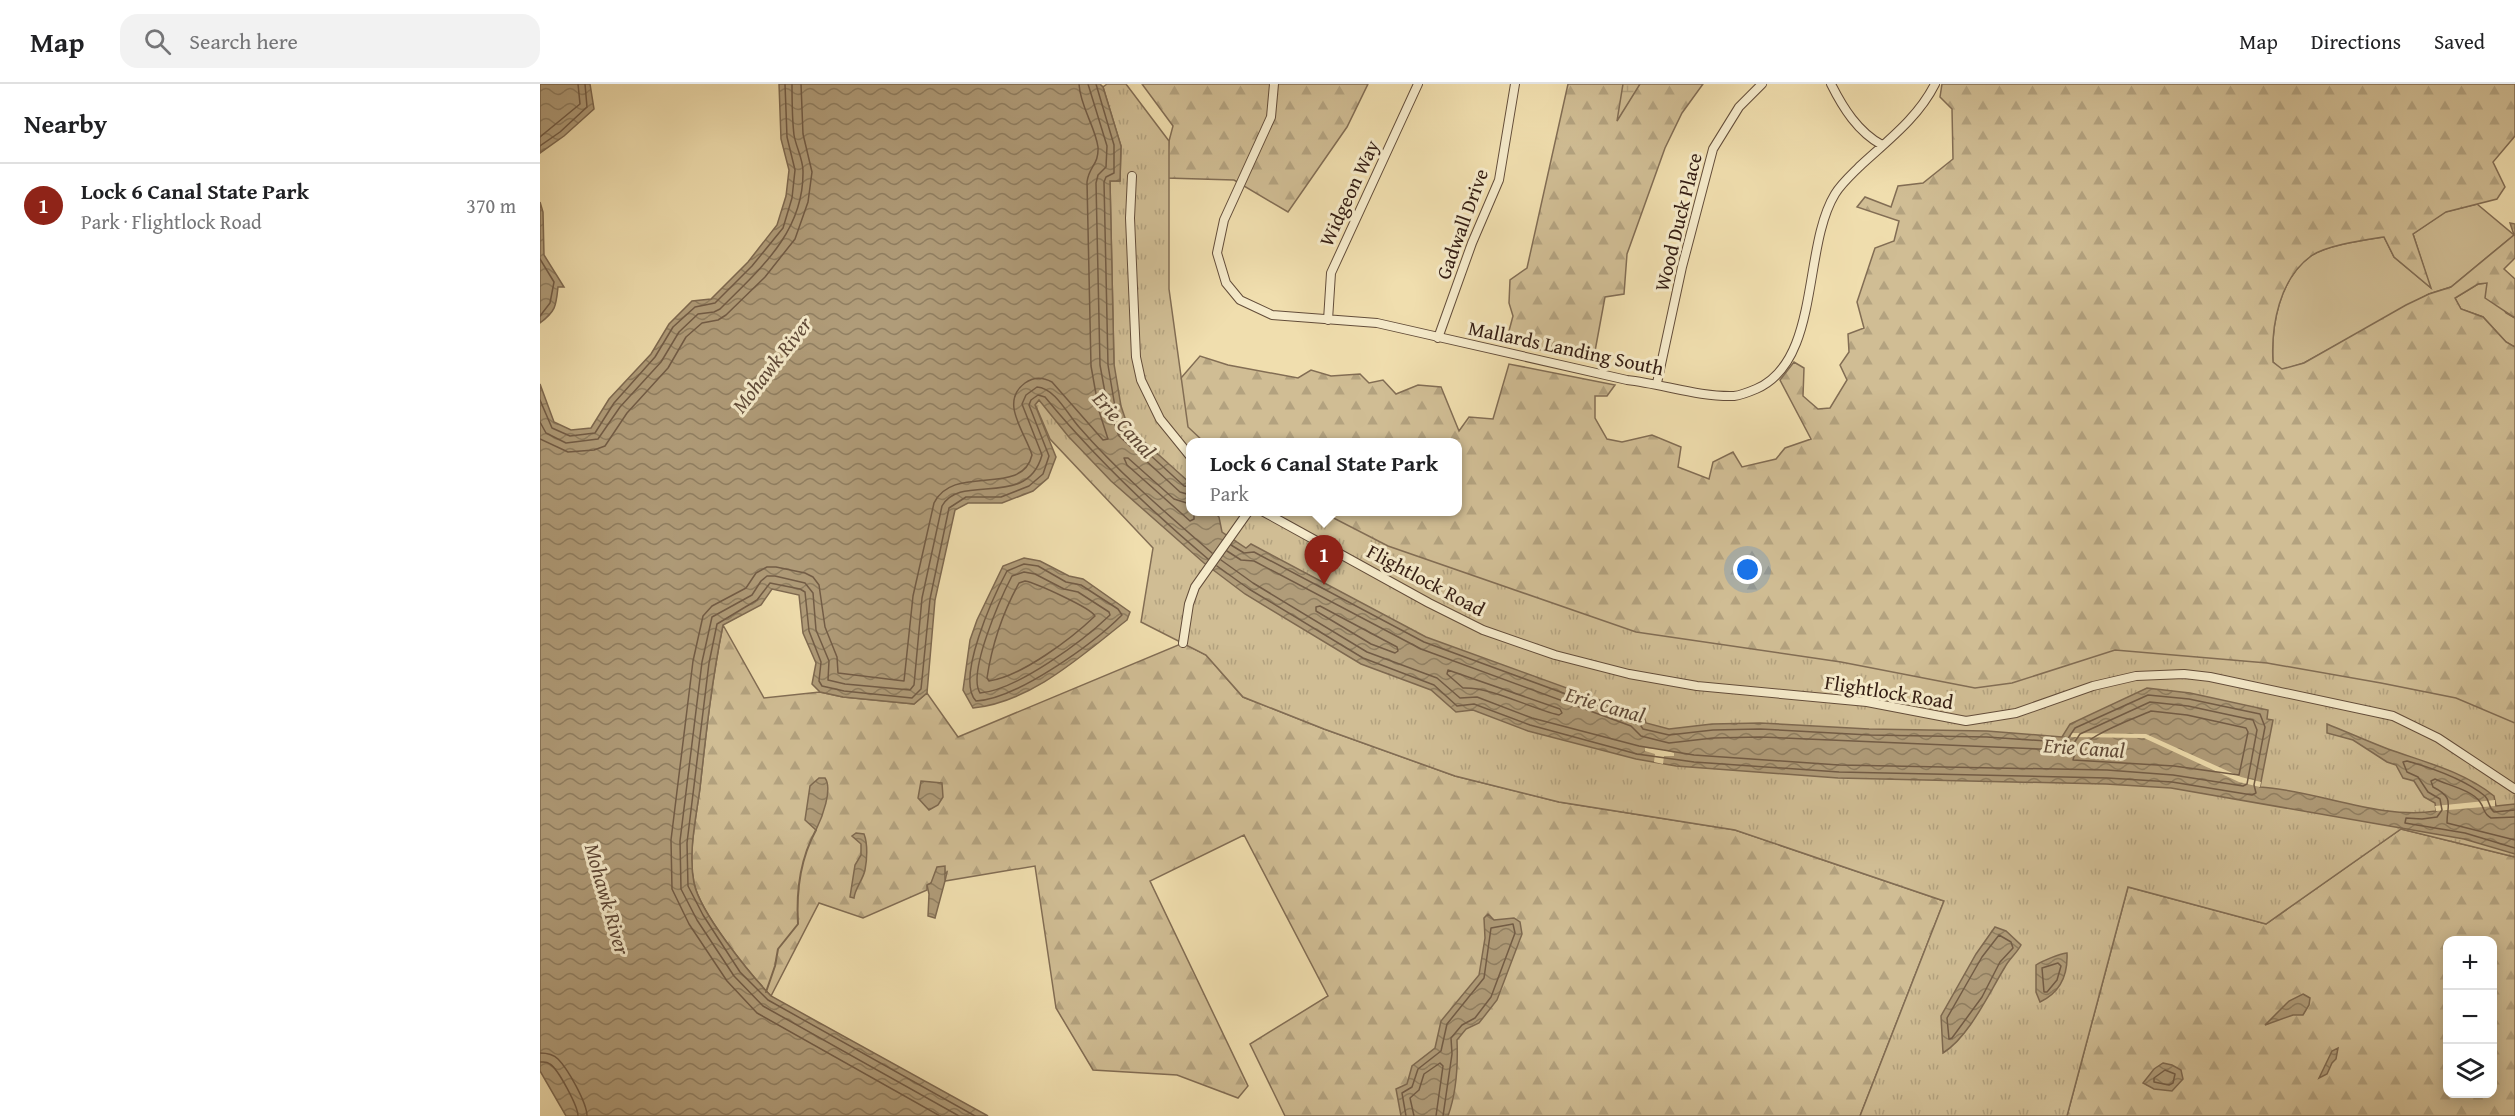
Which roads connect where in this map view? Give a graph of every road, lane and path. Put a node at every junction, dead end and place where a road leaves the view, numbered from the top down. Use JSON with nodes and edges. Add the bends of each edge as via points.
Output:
{"nodes":[{"id":1,"x":1274,"y":84,"type":"edge"},
{"id":2,"x":1418,"y":84,"type":"edge"},
{"id":3,"x":1515,"y":84,"type":"edge"},
{"id":4,"x":1762,"y":84,"type":"edge"},
{"id":5,"x":1831,"y":84,"type":"edge"},
{"id":6,"x":1935,"y":84,"type":"edge"},
{"id":7,"x":1882,"y":145,"type":"junction"},
{"id":8,"x":1132,"y":176,"type":"dead end"},
{"id":9,"x":1328,"y":320,"type":"junction"},
{"id":10,"x":1438,"y":338,"type":"junction"},
{"id":11,"x":1657,"y":383,"type":"junction"},
{"id":12,"x":1186,"y":450,"type":"edge"},
{"id":13,"x":1245,"y":516,"type":"edge"},
{"id":14,"x":1271,"y":516,"type":"edge"},
{"id":15,"x":1183,"y":643,"type":"dead end"},
{"id":16,"x":2515,"y":789,"type":"edge"}],
"edges":[{"from":1,"to":9,"type":"street","name":"Mallards Landing South","via":[[1271,117],[1224,220],[1217,253],[1226,284],[1240,300],[1272,315]]},
{"from":2,"to":9,"type":"street","name":"Widgeon Way","via":[[1331,273]]},
{"from":3,"to":10,"type":"street","name":"Gadwall Drive","via":[[1499,180]]},
{"from":4,"to":11,"type":"street","name":"Wood Duck Place","via":[[1739,107],[1713,149]]},
{"from":5,"to":7,"type":"street","via":[[1854,121],[1869,138]]},
{"from":6,"to":7,"type":"street","name":"Mallards Landing South","via":[[1919,111]]},
{"from":7,"to":11,"type":"street","name":"Mallards Landing South","via":[[1844,182],[1831,201],[1798,340],[1779,374],[1738,396],[1687,391]]},
{"from":8,"to":12,"type":"street","via":[[1136,357],[1160,419]]},
{"from":9,"to":10,"type":"street","name":"Mallards Landing South","via":[[1377,323]]},
{"from":10,"to":11,"type":"street","name":"Mallards Landing South","via":[[1627,380]]},
{"from":13,"to":15,"type":"street","via":[[1194,587]]},
{"from":14,"to":16,"type":"street","name":"Flightlock Road","via":[[1484,630],[1555,655],[1629,674],[1727,690],[1867,702],[1966,721],[2016,713],[2093,686],[2136,676],[2210,676],[2393,716],[2438,738]]}]}
